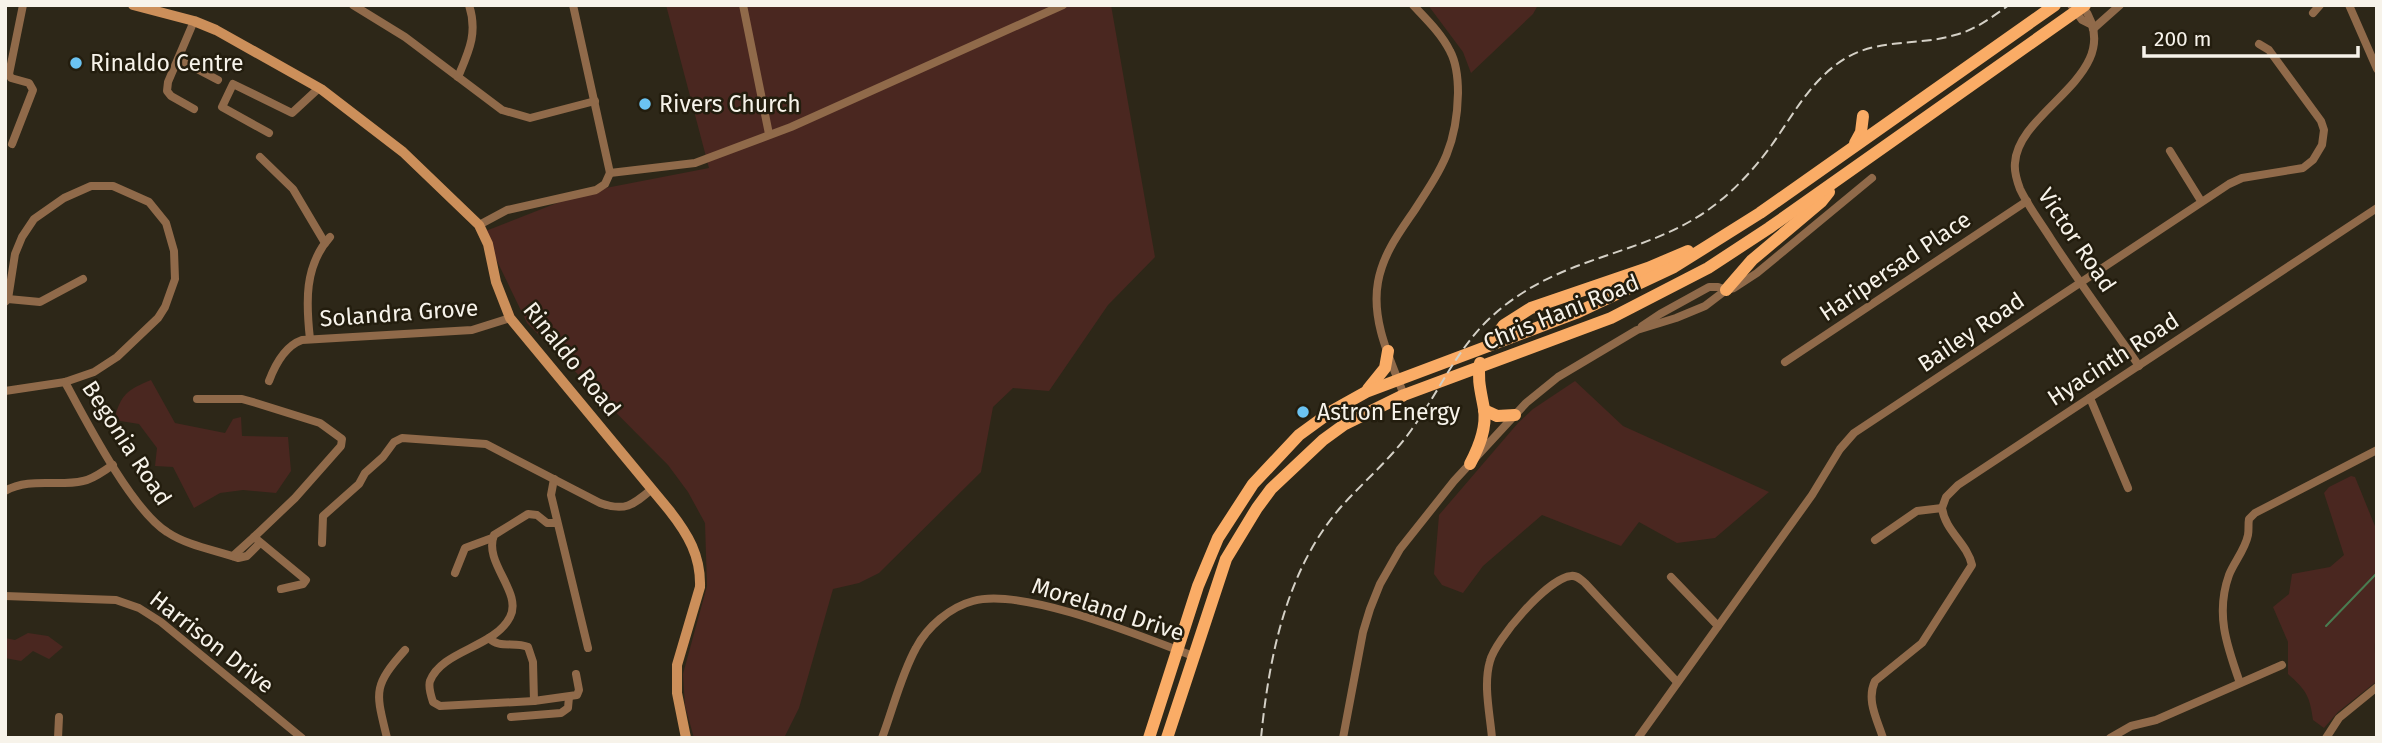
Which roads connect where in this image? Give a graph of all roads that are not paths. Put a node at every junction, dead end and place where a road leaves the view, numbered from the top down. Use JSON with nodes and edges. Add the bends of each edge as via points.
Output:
{"nodes":[{"id":1,"x":23,"y":5,"type":"edge"},
{"id":2,"x":133,"y":5,"type":"edge"},
{"id":3,"x":353,"y":5,"type":"edge"},
{"id":4,"x":469,"y":5,"type":"edge"},
{"id":5,"x":573,"y":5,"type":"edge"},
{"id":6,"x":743,"y":5,"type":"edge"},
{"id":7,"x":1063,"y":5,"type":"edge"},
{"id":8,"x":1413,"y":5,"type":"edge"},
{"id":9,"x":2055,"y":5,"type":"edge"},
{"id":10,"x":2120,"y":5,"type":"edge"},
{"id":11,"x":2320,"y":5,"type":"edge"},
{"id":12,"x":2348,"y":5,"type":"edge"},
{"id":13,"x":2079,"y":7,"type":"edge"},
{"id":14,"x":2313,"y":13,"type":"dead end"},
{"id":15,"x":194,"y":21,"type":"junction"},
{"id":16,"x":2092,"y":27,"type":"junction"},
{"id":17,"x":2259,"y":44,"type":"dead end"},
{"id":18,"x":2374,"y":57,"type":"edge"},
{"id":19,"x":177,"y":59,"type":"junction"},
{"id":20,"x":2377,"y":69,"type":"edge"},
{"id":21,"x":458,"y":77,"type":"junction"},
{"id":22,"x":218,"y":80,"type":"dead end"},
{"id":23,"x":319,"y":88,"type":"junction"},
{"id":24,"x":595,"y":101,"type":"junction"},
{"id":25,"x":194,"y":109,"type":"dead end"},
{"id":26,"x":1863,"y":116,"type":"dead end"},
{"id":27,"x":269,"y":133,"type":"dead end"},
{"id":28,"x":769,"y":134,"type":"junction"},
{"id":29,"x":12,"y":144,"type":"dead end"},
{"id":30,"x":1853,"y":147,"type":"junction"},
{"id":31,"x":2170,"y":151,"type":"dead end"},
{"id":32,"x":260,"y":157,"type":"dead end"},
{"id":33,"x":610,"y":173,"type":"junction"},
{"id":34,"x":1840,"y":178,"type":"junction"},
{"id":35,"x":1872,"y":178,"type":"dead end"},
{"id":36,"x":2027,"y":201,"type":"junction"},
{"id":37,"x":2201,"y":201,"type":"junction"},
{"id":38,"x":2377,"y":208,"type":"edge"},
{"id":39,"x":479,"y":225,"type":"junction"},
{"id":40,"x":1719,"y":240,"type":"junction"},
{"id":41,"x":83,"y":279,"type":"dead end"},
{"id":42,"x":2081,"y":282,"type":"junction"},
{"id":43,"x":1726,"y":290,"type":"junction"},
{"id":44,"x":7,"y":301,"type":"edge"},
{"id":45,"x":509,"y":318,"type":"junction"},
{"id":46,"x":1637,"y":330,"type":"junction"},
{"id":47,"x":310,"y":339,"type":"junction"},
{"id":48,"x":1388,"y":351,"type":"junction"},
{"id":49,"x":1785,"y":362,"type":"dead end"},
{"id":50,"x":2139,"y":366,"type":"junction"},
{"id":51,"x":1398,"y":379,"type":"junction"},
{"id":52,"x":269,"y":381,"type":"dead end"},
{"id":53,"x":65,"y":382,"type":"junction"},
{"id":54,"x":5,"y":391,"type":"edge"},
{"id":55,"x":1366,"y":392,"type":"junction"},
{"id":56,"x":1404,"y":395,"type":"junction"},
{"id":57,"x":2090,"y":398,"type":"junction"},
{"id":58,"x":197,"y":399,"type":"dead end"},
{"id":59,"x":1484,"y":410,"type":"junction"},
{"id":60,"x":1515,"y":415,"type":"junction"},
{"id":61,"x":2377,"y":450,"type":"edge"},
{"id":62,"x":1470,"y":464,"type":"junction"},
{"id":63,"x":113,"y":465,"type":"junction"},
{"id":64,"x":554,"y":479,"type":"junction"},
{"id":65,"x":2128,"y":488,"type":"dead end"},
{"id":66,"x":652,"y":489,"type":"junction"},
{"id":67,"x":5,"y":491,"type":"edge"},
{"id":68,"x":1942,"y":508,"type":"junction"},
{"id":69,"x":558,"y":523,"type":"junction"},
{"id":70,"x":492,"y":538,"type":"junction"},
{"id":71,"x":257,"y":540,"type":"junction"},
{"id":72,"x":1875,"y":540,"type":"dead end"},
{"id":73,"x":322,"y":543,"type":"dead end"},
{"id":74,"x":456,"y":573,"type":"dead end"},
{"id":75,"x":1671,"y":577,"type":"dead end"},
{"id":76,"x":281,"y":589,"type":"dead end"},
{"id":77,"x":5,"y":596,"type":"edge"},
{"id":78,"x":1718,"y":626,"type":"junction"},
{"id":79,"x":489,"y":638,"type":"junction"},
{"id":80,"x":588,"y":648,"type":"dead end"},
{"id":81,"x":405,"y":650,"type":"dead end"},
{"id":82,"x":1176,"y":650,"type":"junction"},
{"id":83,"x":1193,"y":656,"type":"junction"},
{"id":84,"x":2282,"y":665,"type":"dead end"},
{"id":85,"x":576,"y":674,"type":"dead end"},
{"id":86,"x":1677,"y":682,"type":"junction"},
{"id":87,"x":2240,"y":682,"type":"junction"},
{"id":88,"x":2377,"y":687,"type":"edge"},
{"id":89,"x":569,"y":697,"type":"junction"},
{"id":90,"x":534,"y":701,"type":"junction"},
{"id":91,"x":511,"y":717,"type":"dead end"},
{"id":92,"x":58,"y":718,"type":"dead end"},
{"id":93,"x":298,"y":737,"type":"edge"},
{"id":94,"x":58,"y":738,"type":"edge"},
{"id":95,"x":387,"y":738,"type":"edge"},
{"id":96,"x":686,"y":738,"type":"edge"},
{"id":97,"x":882,"y":738,"type":"edge"},
{"id":98,"x":1149,"y":738,"type":"edge"},
{"id":99,"x":1167,"y":738,"type":"edge"},
{"id":100,"x":1343,"y":738,"type":"edge"},
{"id":101,"x":1492,"y":738,"type":"edge"},
{"id":102,"x":1638,"y":738,"type":"edge"},
{"id":103,"x":1883,"y":738,"type":"edge"},
{"id":104,"x":2110,"y":738,"type":"edge"},
{"id":105,"x":2326,"y":738,"type":"edge"}],
"edges":[{"from":1,"to":29,"type":"street","via":[[10,76],[29,83],[33,90]]},
{"from":2,"to":15,"type":"street","name":"Rinaldo Road"},
{"from":3,"to":21,"type":"street"},
{"from":4,"to":21,"type":"street","via":[[473,38]]},
{"from":5,"to":24,"type":"street"},
{"from":6,"to":28,"type":"street"},
{"from":7,"to":28,"type":"street"},
{"from":8,"to":48,"type":"street","via":[[1444,40],[1454,59],[1458,114],[1441,170],[1394,240],[1381,268],[1376,308]]},
{"from":9,"to":30,"type":"main road","name":"Chris Hani Road"},
{"from":10,"to":16,"type":"street"},
{"from":11,"to":14,"type":"street"},
{"from":12,"to":18,"type":"street"},
{"from":13,"to":16,"type":"street","via":[[2090,16]]},
{"from":13,"to":34,"type":"main road","name":"Chris Hani Road"},
{"from":15,"to":19,"type":"street"},
{"from":15,"to":23,"type":"street","name":"Rinaldo Road"},
{"from":16,"to":36,"type":"street","name":"Victor Road","via":[[2094,45],[2082,71],[2018,150],[2016,176]]},
{"from":17,"to":37,"type":"street","name":"Bailey Road","via":[[2269,50],[2316,111],[2324,130],[2322,145],[2303,168],[2242,178]]},
{"from":18,"to":20,"type":"street"},
{"from":19,"to":22,"type":"street"},
{"from":19,"to":25,"type":"street","via":[[167,91]]},
{"from":21,"to":24,"type":"street","via":[[502,110],[522,117]]},
{"from":23,"to":27,"type":"street","via":[[292,113],[233,83],[222,107]]},
{"from":23,"to":39,"type":"street","name":"Rinaldo Road","via":[[403,152]]},
{"from":24,"to":33,"type":"street"},
{"from":26,"to":30,"type":"main road"},
{"from":28,"to":33,"type":"street","via":[[695,163]]},
{"from":30,"to":40,"type":"main road","name":"Chris Hani Road"},
{"from":31,"to":37,"type":"street"},
{"from":32,"to":47,"type":"street","via":[[293,189],[327,240],[318,253],[307,292]]},
{"from":33,"to":39,"type":"street","via":[[606,184],[596,190],[507,210]]},
{"from":34,"to":43,"type":"main road","via":[[1821,202],[1752,260]]},
{"from":34,"to":56,"type":"main road","name":"Chris Hani Road","via":[[1738,249],[1665,292]]},
{"from":35,"to":43,"type":"street","via":[[1757,273]]},
{"from":36,"to":42,"type":"street","name":"Victor Road"},
{"from":36,"to":49,"type":"street","name":"Haripersad Place"},
{"from":37,"to":42,"type":"street","name":"Bailey Road"},
{"from":38,"to":50,"type":"street","name":"Hyacinth Road"},
{"from":39,"to":45,"type":"street","name":"Rinaldo Road"},
{"from":40,"to":51,"type":"main road","name":"Chris Hani Road","via":[[1612,298]]},
{"from":40,"to":59,"type":"main road","via":[[1515,316],[1492,338],[1482,356],[1479,380]]},
{"from":41,"to":44,"type":"street","via":[[40,302]]},
{"from":42,"to":50,"type":"street","name":"Victor Road"},
{"from":42,"to":78,"type":"street","name":"Bailey Road","via":[[1846,440]]},
{"from":43,"to":46,"type":"street","via":[[1704,306]]},
{"from":43,"to":46,"type":"street","via":[[1709,287]]},
{"from":44,"to":53,"type":"street","via":[[22,237],[52,204],[103,185],[139,196],[160,214],[170,233],[176,264],[165,307],[117,357]]},
{"from":45,"to":47,"type":"street","name":"Solandra Grove","via":[[472,330]]},
{"from":45,"to":66,"type":"street","name":"Rinaldo Road"},
{"from":46,"to":60,"type":"street","via":[[1558,377]]},
{"from":47,"to":52,"type":"street","name":"Solandra Grove","via":[[288,348]]},
{"from":48,"to":51,"type":"street"},
{"from":48,"to":55,"type":"main road","via":[[1385,368]]},
{"from":50,"to":57,"type":"street","name":"Hyacinth Road"},
{"from":51,"to":55,"type":"main road","name":"Chris Hani Road"},
{"from":51,"to":56,"type":"street"},
{"from":53,"to":54,"type":"street"},
{"from":53,"to":63,"type":"street","name":"Begonia Road"},
{"from":55,"to":82,"type":"main road","name":"Chris Hani Road","via":[[1299,435],[1253,484],[1218,537]]},
{"from":56,"to":83,"type":"main road","name":"Chris Hani Road","via":[[1322,440],[1271,489],[1226,559]]},
{"from":57,"to":65,"type":"street"},
{"from":57,"to":68,"type":"street","name":"Hyacinth Road","via":[[1958,485]]},
{"from":58,"to":71,"type":"street","via":[[256,402],[320,423],[342,439],[341,446]]},
{"from":59,"to":60,"type":"main road","via":[[1497,416]]},
{"from":59,"to":62,"type":"main road","via":[[1482,436]]},
{"from":60,"to":62,"type":"street"},
{"from":61,"to":87,"type":"street","via":[[2249,519],[2248,535],[2222,596],[2224,634]]},
{"from":62,"to":100,"type":"street","via":[[1401,549],[1380,584],[1363,632]]},
{"from":63,"to":67,"type":"street","via":[[86,481],[35,482]]},
{"from":63,"to":71,"type":"street","name":"Begonia Road","via":[[148,515],[178,538],[233,556],[247,556]]},
{"from":64,"to":66,"type":"street","via":[[617,508],[627,507]]},
{"from":64,"to":69,"type":"street","via":[[551,495]]},
{"from":64,"to":73,"type":"street","via":[[486,443],[398,439],[323,516]]},
{"from":66,"to":96,"type":"street","name":"Rinaldo Road","via":[[690,540],[700,576],[699,597],[677,665]]},
{"from":68,"to":72,"type":"street","via":[[1917,511]]},
{"from":68,"to":103,"type":"street","via":[[1948,528],[1972,565],[1922,643],[1875,681],[1872,705]]},
{"from":69,"to":70,"type":"street","via":[[528,514]]},
{"from":69,"to":80,"type":"street"},
{"from":70,"to":74,"type":"street","via":[[465,548]]},
{"from":70,"to":79,"type":"street","via":[[512,609],[507,621]]},
{"from":71,"to":76,"type":"street","via":[[306,580]]},
{"from":75,"to":78,"type":"street"},
{"from":77,"to":93,"type":"street","name":"Harrison Drive","via":[[116,600],[139,608]]},
{"from":78,"to":86,"type":"street","name":"Bailey Road"},
{"from":79,"to":90,"type":"street","via":[[495,643],[528,647]]},
{"from":79,"to":90,"type":"street","via":[[452,658],[433,677],[429,685],[433,702],[440,706]]},
{"from":81,"to":95,"type":"street","via":[[379,687]]},
{"from":82,"to":83,"type":"street","name":"Moreland Drive"},
{"from":82,"to":97,"type":"street","name":"Moreland Drive","via":[[1023,600],[971,601],[940,619],[916,648]]},
{"from":82,"to":98,"type":"main road","name":"Chris Hani Road"},
{"from":83,"to":99,"type":"main road","name":"Chris Hani Road"},
{"from":84,"to":87,"type":"street"},
{"from":85,"to":89,"type":"street","via":[[578,693]]},
{"from":86,"to":101,"type":"street","via":[[1579,577],[1568,576],[1521,614],[1495,648],[1488,670]]},
{"from":86,"to":102,"type":"street","name":"Bailey Road"},
{"from":87,"to":104,"type":"street"},
{"from":88,"to":105,"type":"street","via":[[2339,718]]},
{"from":89,"to":90,"type":"street"},
{"from":89,"to":91,"type":"street","via":[[568,708],[561,713]]},
{"from":92,"to":94,"type":"street"}]}
